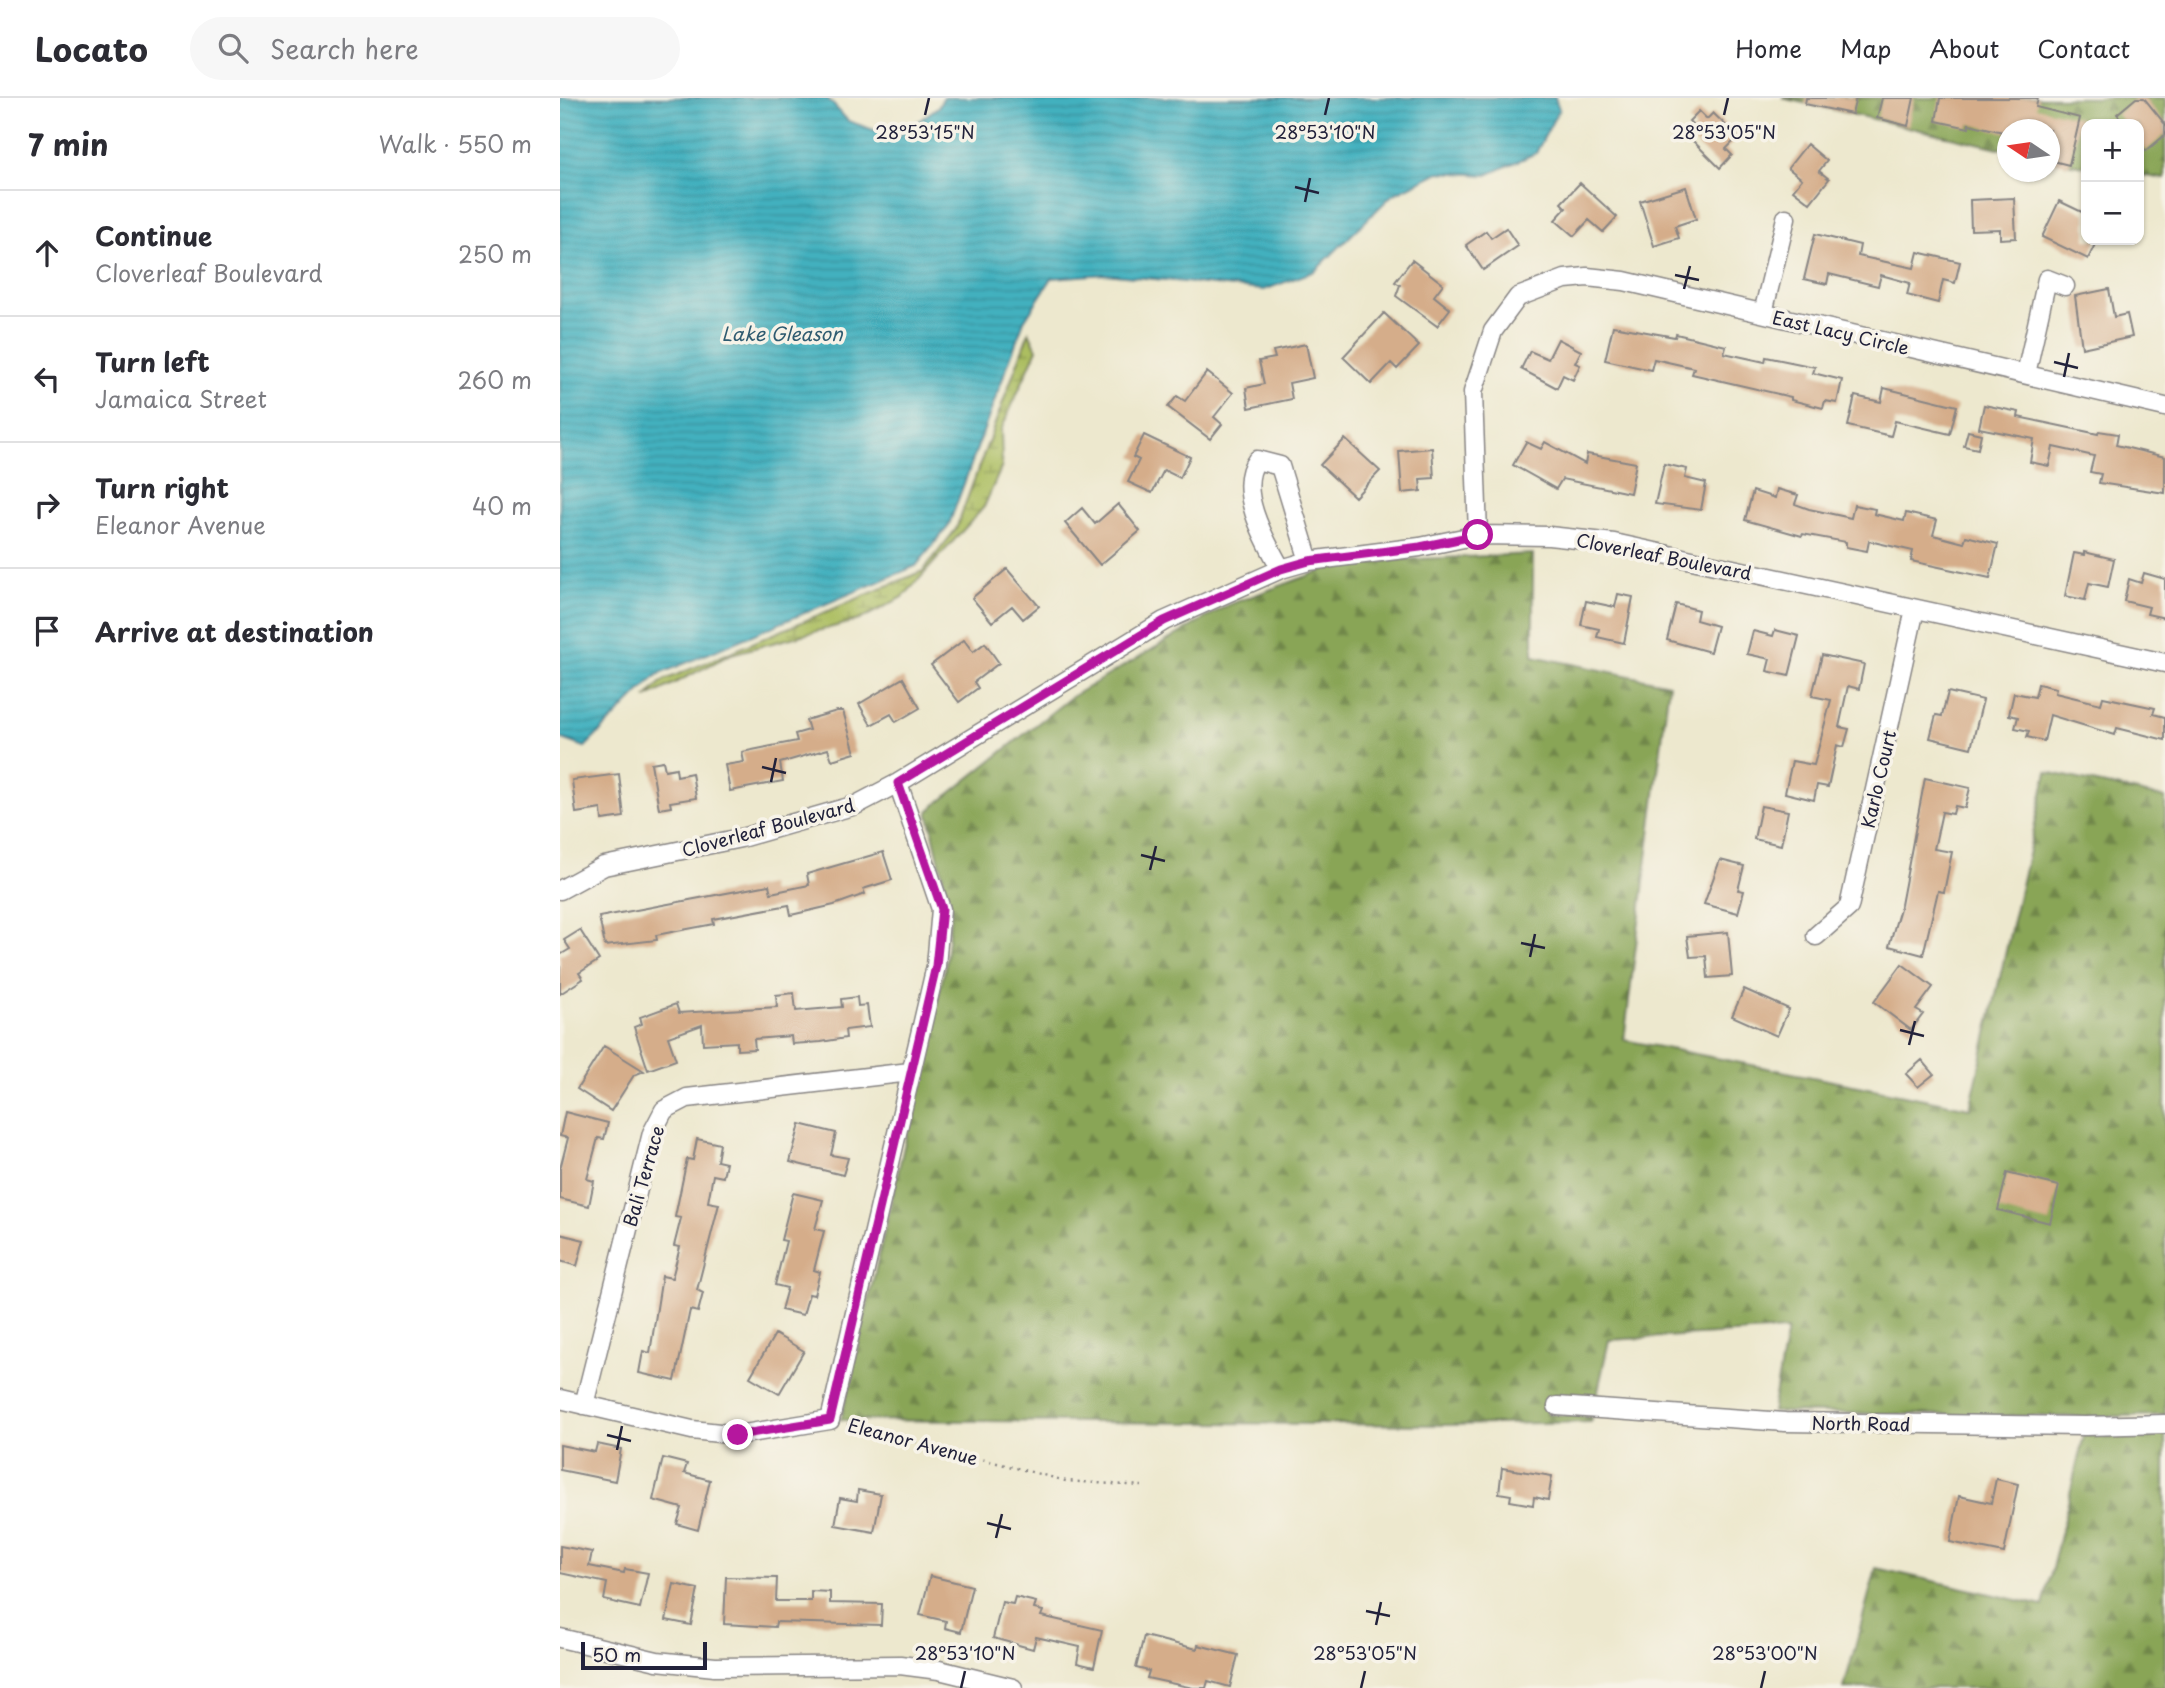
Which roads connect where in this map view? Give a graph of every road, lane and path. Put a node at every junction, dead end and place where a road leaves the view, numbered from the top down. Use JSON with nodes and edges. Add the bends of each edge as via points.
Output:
{"nodes":[{"id":1,"x":1786,"y":218,"type":"dead end"},
{"id":2,"x":2065,"y":286,"type":"dead end"},
{"id":3,"x":1763,"y":313,"type":"junction"},
{"id":4,"x":2026,"y":374,"type":"junction"},
{"id":5,"x":2165,"y":407,"type":"edge"},
{"id":6,"x":1478,"y":535,"type":"junction"},
{"id":7,"x":1309,"y":561,"type":"junction"},
{"id":8,"x":1281,"y":569,"type":"junction"},
{"id":9,"x":1916,"y":609,"type":"junction"},
{"id":10,"x":2165,"y":663,"type":"edge"},
{"id":11,"x":898,"y":783,"type":"junction"},
{"id":12,"x":560,"y":890,"type":"edge"},
{"id":13,"x":1816,"y":936,"type":"dead end"},
{"id":14,"x":910,"y":1072,"type":"junction"},
{"id":15,"x":560,"y":1399,"type":"edge"},
{"id":16,"x":584,"y":1405,"type":"junction"},
{"id":17,"x":1557,"y":1406,"type":"dead end"},
{"id":18,"x":830,"y":1420,"type":"junction"},
{"id":19,"x":2165,"y":1424,"type":"edge"},
{"id":20,"x":1142,"y":1486,"type":"dead end"},
{"id":21,"x":560,"y":1638,"type":"edge"},
{"id":22,"x":1013,"y":1688,"type":"edge"}],
"edges":[{"from":1,"to":3,"type":"street"},
{"from":2,"to":4,"type":"street","via":[[2047,279]]},
{"from":3,"to":4,"type":"street","name":"East Lacy Circle"},
{"from":3,"to":6,"type":"street","name":"East Lacy Circle","via":[[1587,277],[1564,279],[1518,296],[1493,331],[1473,392]]},
{"from":4,"to":5,"type":"street","name":"East Lacy Circle"},
{"from":6,"to":7,"type":"street","name":"Cloverleaf Boulevard"},
{"from":6,"to":9,"type":"street","name":"Cloverleaf Boulevard","via":[[1614,543]]},
{"from":7,"to":8,"type":"street","name":"Cloverleaf Boulevard"},
{"from":7,"to":8,"type":"street","via":[[1280,466],[1257,460],[1251,469],[1251,495]]},
{"from":8,"to":11,"type":"street","name":"Cloverleaf Boulevard","via":[[1164,621]]},
{"from":9,"to":10,"type":"street","name":"Cloverleaf Boulevard"},
{"from":9,"to":13,"type":"street","name":"Karlo Court","via":[[1849,907]]},
{"from":11,"to":12,"type":"street","name":"Cloverleaf Boulevard","via":[[856,805],[741,838],[604,866]]},
{"from":11,"to":14,"type":"street","via":[[942,909],[936,966]]},
{"from":14,"to":16,"type":"street","name":"Bali Terrace","via":[[687,1098],[664,1110],[652,1133]]},
{"from":14,"to":18,"type":"street"},
{"from":15,"to":16,"type":"street","name":"Eleanor Avenue"},
{"from":16,"to":18,"type":"street","name":"Eleanor Avenue","via":[[692,1430],[738,1435]]},
{"from":17,"to":19,"type":"street","name":"North Road","via":[[1785,1422]]},
{"from":18,"to":20,"type":"path","name":"Eleanor Avenue","via":[[1066,1481]]},
{"from":21,"to":22,"type":"street","via":[[657,1661],[715,1667],[900,1665]]}]}
